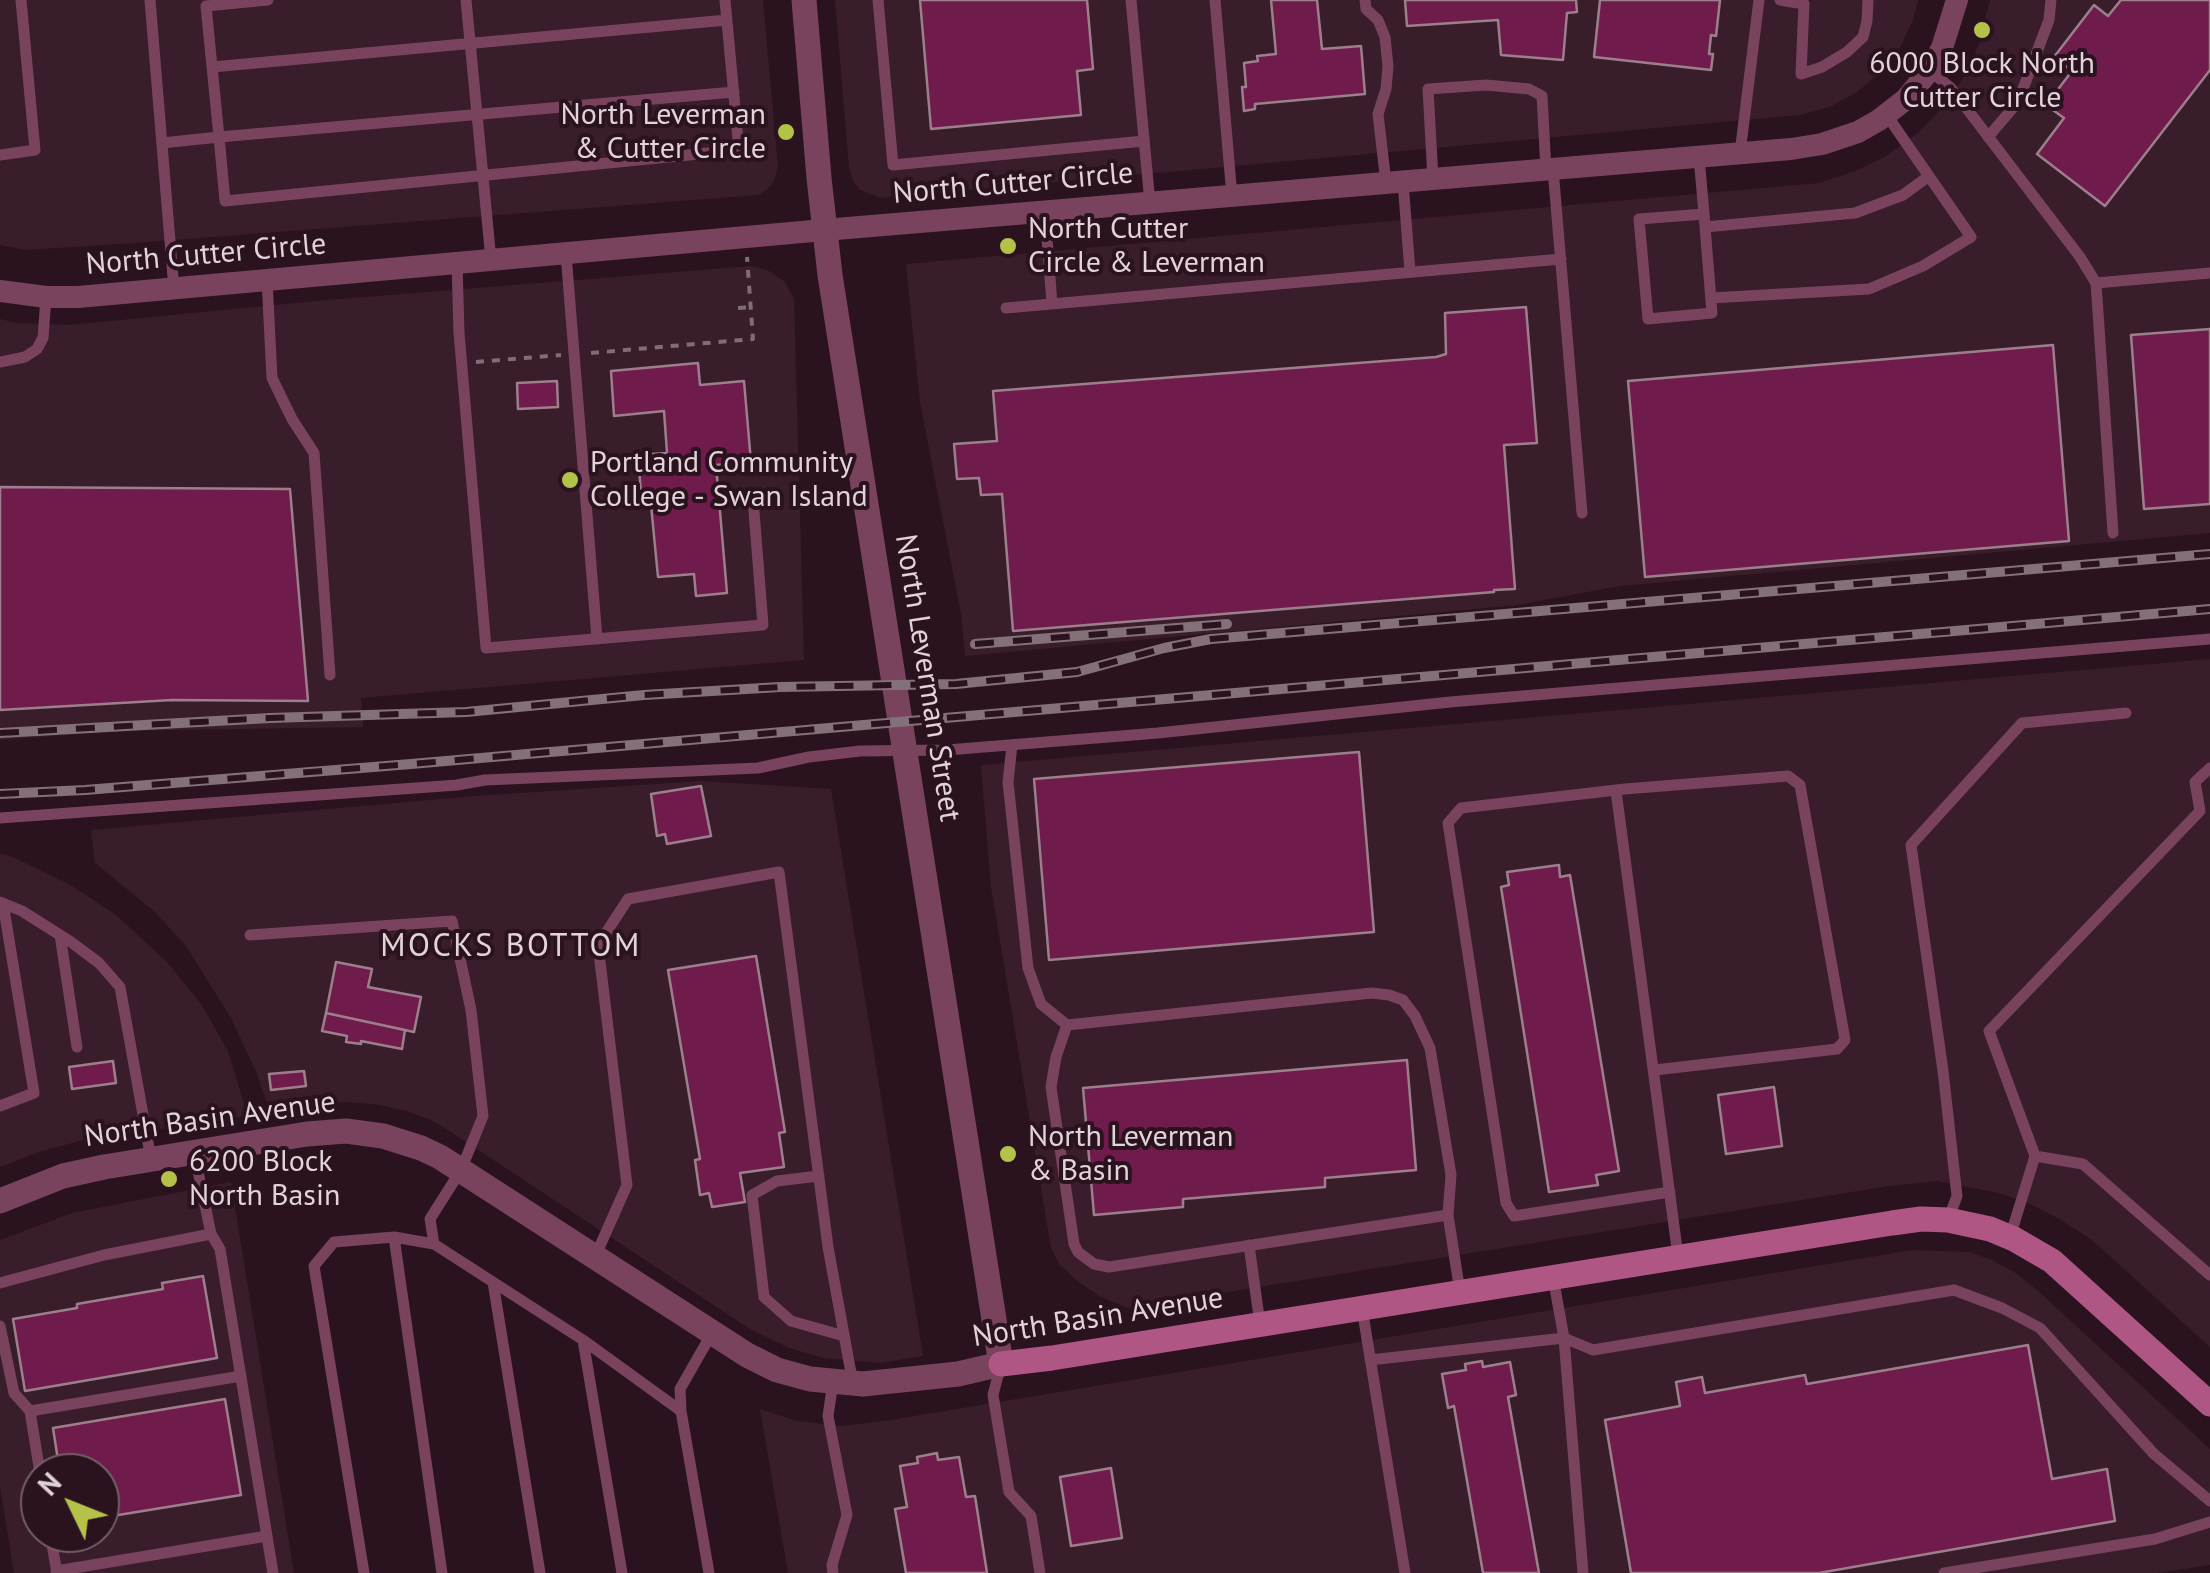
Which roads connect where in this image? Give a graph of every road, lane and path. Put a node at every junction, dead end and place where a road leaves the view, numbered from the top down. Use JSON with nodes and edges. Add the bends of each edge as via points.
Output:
{"nodes":[{"id":1,"x":21,"y":0,"type":"edge"},
{"id":2,"x":150,"y":0,"type":"edge"},
{"id":3,"x":268,"y":0,"type":"edge"},
{"id":4,"x":466,"y":0,"type":"edge"},
{"id":5,"x":725,"y":0,"type":"edge"},
{"id":6,"x":804,"y":0,"type":"edge"},
{"id":7,"x":878,"y":0,"type":"edge"},
{"id":8,"x":1132,"y":0,"type":"edge"},
{"id":9,"x":1216,"y":0,"type":"edge"},
{"id":10,"x":1365,"y":0,"type":"edge"},
{"id":11,"x":1759,"y":0,"type":"edge"},
{"id":12,"x":1780,"y":0,"type":"edge"},
{"id":13,"x":1868,"y":0,"type":"edge"},
{"id":14,"x":1958,"y":0,"type":"edge"},
{"id":15,"x":2051,"y":0,"type":"edge"},
{"id":16,"x":1804,"y":2,"type":"edge"},
{"id":17,"x":727,"y":20,"type":"junction"},
{"id":18,"x":470,"y":44,"type":"junction"},
{"id":19,"x":212,"y":67,"type":"junction"},
{"id":20,"x":1929,"y":70,"type":"junction"},
{"id":21,"x":734,"y":92,"type":"junction"},
{"id":22,"x":477,"y":114,"type":"junction"},
{"id":23,"x":1886,"y":114,"type":"junction"},
{"id":24,"x":1988,"y":136,"type":"junction"},
{"id":25,"x":219,"y":137,"type":"junction"},
{"id":26,"x":1144,"y":141,"type":"junction"},
{"id":27,"x":162,"y":143,"type":"junction"},
{"id":28,"x":1740,"y":154,"type":"junction"},
{"id":29,"x":0,"y":155,"type":"edge"},
{"id":30,"x":1700,"y":157,"type":"junction"},
{"id":31,"x":1550,"y":170,"type":"junction"},
{"id":32,"x":482,"y":176,"type":"junction"},
{"id":33,"x":1929,"y":176,"type":"junction"},
{"id":34,"x":1433,"y":179,"type":"junction"},
{"id":35,"x":1394,"y":183,"type":"junction"},
{"id":36,"x":1232,"y":196,"type":"junction"},
{"id":37,"x":1150,"y":203,"type":"junction"},
{"id":38,"x":1044,"y":212,"type":"junction"},
{"id":39,"x":1705,"y":220,"type":"junction"},
{"id":40,"x":824,"y":230,"type":"junction"},
{"id":41,"x":745,"y":238,"type":"junction"},
{"id":42,"x":566,"y":254,"type":"junction"},
{"id":43,"x":490,"y":260,"type":"junction"},
{"id":44,"x":1561,"y":260,"type":"junction"},
{"id":45,"x":456,"y":263,"type":"junction"},
{"id":46,"x":1410,"y":272,"type":"junction"},
{"id":47,"x":2210,"y":273,"type":"edge"},
{"id":48,"x":267,"y":280,"type":"junction"},
{"id":49,"x":2096,"y":283,"type":"junction"},
{"id":50,"x":174,"y":288,"type":"junction"},
{"id":51,"x":0,"y":291,"type":"edge"},
{"id":52,"x":46,"y":297,"type":"junction"},
{"id":53,"x":1711,"y":298,"type":"junction"},
{"id":54,"x":1052,"y":304,"type":"junction"},
{"id":55,"x":751,"y":307,"type":"junction"},
{"id":56,"x":738,"y":308,"type":"dead end"},
{"id":57,"x":1006,"y":308,"type":"dead end"},
{"id":58,"x":575,"y":354,"type":"junction"},
{"id":59,"x":0,"y":362,"type":"edge"},
{"id":60,"x":462,"y":364,"type":"junction"},
{"id":61,"x":752,"y":499,"type":"dead end"},
{"id":62,"x":1582,"y":513,"type":"dead end"},
{"id":63,"x":2114,"y":533,"type":"dead end"},
{"id":64,"x":598,"y":639,"type":"junction"},
{"id":65,"x":2210,"y":639,"type":"edge"},
{"id":66,"x":330,"y":675,"type":"dead end"},
{"id":67,"x":2126,"y":714,"type":"dead end"},
{"id":68,"x":1012,"y":745,"type":"junction"},
{"id":69,"x":2210,"y":768,"type":"edge"},
{"id":70,"x":1616,"y":791,"type":"junction"},
{"id":71,"x":0,"y":818,"type":"edge"},
{"id":72,"x":2,"y":903,"type":"edge"},
{"id":73,"x":250,"y":934,"type":"dead end"},
{"id":74,"x":60,"y":935,"type":"junction"},
{"id":75,"x":1067,"y":1025,"type":"junction"},
{"id":76,"x":77,"y":1048,"type":"dead end"},
{"id":77,"x":1655,"y":1070,"type":"junction"},
{"id":78,"x":0,"y":1106,"type":"edge"},
{"id":79,"x":194,"y":1152,"type":"junction"},
{"id":80,"x":2035,"y":1156,"type":"junction"},
{"id":81,"x":151,"y":1160,"type":"junction"},
{"id":82,"x":461,"y":1170,"type":"junction"},
{"id":83,"x":819,"y":1176,"type":"junction"},
{"id":84,"x":1670,"y":1192,"type":"junction"},
{"id":85,"x":0,"y":1202,"type":"edge"},
{"id":86,"x":1448,"y":1215,"type":"junction"},
{"id":87,"x":1948,"y":1220,"type":"junction"},
{"id":88,"x":212,"y":1234,"type":"junction"},
{"id":89,"x":394,"y":1237,"type":"junction"},
{"id":90,"x":2010,"y":1238,"type":"junction"},
{"id":91,"x":434,"y":1244,"type":"junction"},
{"id":92,"x":1250,"y":1246,"type":"junction"},
{"id":93,"x":595,"y":1256,"type":"junction"},
{"id":94,"x":1678,"y":1256,"type":"junction"},
{"id":95,"x":2210,"y":1274,"type":"edge"},
{"id":96,"x":1552,"y":1277,"type":"junction"},
{"id":97,"x":493,"y":1282,"type":"junction"},
{"id":98,"x":0,"y":1283,"type":"edge"},
{"id":99,"x":1460,"y":1292,"type":"junction"},
{"id":100,"x":1362,"y":1308,"type":"junction"},
{"id":101,"x":1260,"y":1324,"type":"junction"},
{"id":102,"x":0,"y":1326,"type":"edge"},
{"id":103,"x":713,"y":1332,"type":"junction"},
{"id":104,"x":844,"y":1336,"type":"junction"},
{"id":105,"x":1564,"y":1338,"type":"junction"},
{"id":106,"x":583,"y":1340,"type":"junction"},
{"id":107,"x":1370,"y":1360,"type":"junction"},
{"id":108,"x":1001,"y":1364,"type":"junction"},
{"id":109,"x":240,"y":1376,"type":"junction"},
{"id":110,"x":843,"y":1383,"type":"junction"},
{"id":111,"x":2210,"y":1404,"type":"edge"},
{"id":112,"x":30,"y":1411,"type":"junction"},
{"id":113,"x":680,"y":1411,"type":"junction"},
{"id":114,"x":37,"y":1453,"type":"edge"},
{"id":115,"x":2210,"y":1501,"type":"edge"},
{"id":116,"x":2210,"y":1522,"type":"edge"},
{"id":117,"x":267,"y":1536,"type":"junction"},
{"id":118,"x":56,"y":1572,"type":"edge"},
{"id":119,"x":273,"y":1573,"type":"edge"},
{"id":120,"x":364,"y":1573,"type":"edge"},
{"id":121,"x":442,"y":1573,"type":"edge"},
{"id":122,"x":540,"y":1573,"type":"edge"},
{"id":123,"x":622,"y":1573,"type":"edge"},
{"id":124,"x":709,"y":1573,"type":"edge"},
{"id":125,"x":833,"y":1573,"type":"edge"},
{"id":126,"x":1040,"y":1573,"type":"edge"},
{"id":127,"x":1405,"y":1573,"type":"edge"},
{"id":128,"x":1583,"y":1573,"type":"edge"},
{"id":129,"x":1944,"y":1573,"type":"edge"}],
"edges":[{"from":1,"to":29,"type":"lane","via":[[35,150]]},
{"from":2,"to":27,"type":"lane"},
{"from":3,"to":19,"type":"lane","via":[[206,6]]},
{"from":4,"to":18,"type":"lane"},
{"from":5,"to":17,"type":"lane"},
{"from":6,"to":40,"type":"street","name":"North Leverman Street"},
{"from":7,"to":26,"type":"lane","via":[[893,166]]},
{"from":8,"to":26,"type":"lane"},
{"from":9,"to":36,"type":"lane"},
{"from":10,"to":35,"type":"lane","via":[[1385,37],[1386,88],[1378,114]]},
{"from":11,"to":28,"type":"lane"},
{"from":12,"to":16,"type":"lane"},
{"from":13,"to":16,"type":"lane","via":[[1863,37],[1801,74]]},
{"from":14,"to":20,"type":"street","name":"North Cutter Circle"},
{"from":15,"to":24,"type":"lane","via":[[2018,102]]},
{"from":17,"to":18,"type":"lane"},
{"from":17,"to":21,"type":"lane"},
{"from":18,"to":19,"type":"lane"},
{"from":18,"to":22,"type":"lane"},
{"from":19,"to":25,"type":"lane"},
{"from":20,"to":23,"type":"street","name":"North Cutter Circle"},
{"from":20,"to":24,"type":"lane"},
{"from":21,"to":22,"type":"lane"},
{"from":21,"to":32,"type":"lane","via":[[740,150]]},
{"from":22,"to":25,"type":"lane"},
{"from":22,"to":32,"type":"lane"},
{"from":23,"to":28,"type":"street","name":"North Cutter Circle","via":[[1822,144]]},
{"from":23,"to":33,"type":"lane"},
{"from":24,"to":49,"type":"lane"},
{"from":25,"to":27,"type":"lane"},
{"from":25,"to":32,"type":"lane","via":[[225,201]]},
{"from":26,"to":37,"type":"lane"},
{"from":27,"to":50,"type":"lane"},
{"from":28,"to":30,"type":"street","name":"North Cutter Circle"},
{"from":30,"to":31,"type":"street","name":"North Cutter Circle"},
{"from":30,"to":39,"type":"lane"},
{"from":31,"to":34,"type":"street","name":"North Cutter Circle"},
{"from":31,"to":34,"type":"lane","via":[[1542,96],[1486,86],[1428,89]]},
{"from":31,"to":44,"type":"lane"},
{"from":32,"to":43,"type":"lane"},
{"from":33,"to":39,"type":"lane","via":[[1903,195],[1855,213]]},
{"from":33,"to":53,"type":"lane","via":[[1972,237],[1923,266],[1868,289]]},
{"from":34,"to":35,"type":"street","name":"North Cutter Circle"},
{"from":35,"to":36,"type":"street","name":"North Cutter Circle"},
{"from":35,"to":46,"type":"lane"},
{"from":36,"to":37,"type":"street","name":"North Cutter Circle"},
{"from":37,"to":38,"type":"street","name":"North Cutter Circle"},
{"from":38,"to":40,"type":"street","name":"North Cutter Circle"},
{"from":38,"to":54,"type":"lane"},
{"from":39,"to":53,"type":"lane"},
{"from":39,"to":53,"type":"lane","via":[[1640,219],[1648,319],[1712,313]]},
{"from":40,"to":41,"type":"street","name":"North Cutter Circle"},
{"from":40,"to":108,"type":"street","name":"North Leverman Street"},
{"from":41,"to":42,"type":"street","name":"North Cutter Circle"},
{"from":41,"to":55,"type":"path"},
{"from":42,"to":43,"type":"street","name":"North Cutter Circle"},
{"from":42,"to":58,"type":"lane"},
{"from":43,"to":45,"type":"street","name":"North Cutter Circle"},
{"from":44,"to":46,"type":"lane"},
{"from":44,"to":62,"type":"lane"},
{"from":45,"to":48,"type":"street","name":"North Cutter Circle"},
{"from":45,"to":60,"type":"lane"},
{"from":46,"to":54,"type":"lane"},
{"from":47,"to":49,"type":"lane"},
{"from":48,"to":50,"type":"street","name":"North Cutter Circle"},
{"from":48,"to":66,"type":"lane","via":[[272,378],[314,453]]},
{"from":49,"to":63,"type":"lane"},
{"from":50,"to":52,"type":"street","name":"North Cutter Circle"},
{"from":51,"to":52,"type":"street","name":"North Cutter Circle"},
{"from":52,"to":59,"type":"lane","via":[[37,350]]},
{"from":54,"to":57,"type":"lane"},
{"from":55,"to":56,"type":"path"},
{"from":55,"to":58,"type":"path","via":[[753,339]]},
{"from":58,"to":60,"type":"path"},
{"from":58,"to":64,"type":"lane"},
{"from":60,"to":64,"type":"lane","via":[[486,648]]},
{"from":61,"to":64,"type":"lane","via":[[763,625]]},
{"from":65,"to":68,"type":"lane"},
{"from":67,"to":87,"type":"lane","via":[[2022,723],[1910,845],[1957,1196]]},
{"from":68,"to":71,"type":"lane"},
{"from":68,"to":75,"type":"lane","via":[[1008,782],[1028,968],[1041,1004]]},
{"from":69,"to":80,"type":"lane","via":[[2195,782],[2200,811],[1989,1031]]},
{"from":70,"to":77,"type":"lane"},
{"from":70,"to":77,"type":"lane","via":[[1788,776],[1800,785],[1845,1040],[1836,1049]]},
{"from":70,"to":84,"type":"lane","via":[[1461,808],[1448,823],[1506,1203],[1514,1216]]},
{"from":72,"to":74,"type":"lane"},
{"from":72,"to":78,"type":"lane","via":[[34,1093]]},
{"from":73,"to":82,"type":"lane","via":[[452,921],[472,1010],[483,1116]]},
{"from":74,"to":76,"type":"lane"},
{"from":74,"to":81,"type":"lane","via":[[120,987]]},
{"from":75,"to":86,"type":"lane","via":[[1372,993],[1403,1000],[1430,1048],[1451,1175]]},
{"from":75,"to":92,"type":"lane","via":[[1050,1087],[1078,1252],[1109,1267]]},
{"from":77,"to":84,"type":"lane"},
{"from":79,"to":81,"type":"street","name":"North Basin Avenue"},
{"from":79,"to":82,"type":"street","name":"North Basin Avenue","via":[[346,1131],[403,1141]]},
{"from":79,"to":88,"type":"lane"},
{"from":80,"to":90,"type":"lane"},
{"from":80,"to":95,"type":"lane","via":[[2083,1164]]},
{"from":81,"to":85,"type":"street","name":"North Basin Avenue","via":[[81,1172]]},
{"from":82,"to":91,"type":"lane","via":[[430,1219]]},
{"from":82,"to":93,"type":"street","name":"North Basin Avenue"},
{"from":83,"to":93,"type":"lane","via":[[779,872],[628,899],[598,946],[626,1185]]},
{"from":83,"to":104,"type":"lane"},
{"from":83,"to":104,"type":"lane","via":[[777,1180],[752,1195],[764,1297],[792,1321]]},
{"from":84,"to":94,"type":"lane"},
{"from":86,"to":92,"type":"lane"},
{"from":86,"to":99,"type":"lane"},
{"from":87,"to":90,"type":"main road","name":"North Basin Avenue"},
{"from":87,"to":94,"type":"main road","name":"North Basin Avenue"},
{"from":88,"to":98,"type":"lane"},
{"from":88,"to":109,"type":"lane"},
{"from":89,"to":91,"type":"lane"},
{"from":89,"to":120,"type":"lane","via":[[334,1242],[314,1266]]},
{"from":89,"to":121,"type":"lane"},
{"from":90,"to":111,"type":"main road","name":"North Basin Avenue","via":[[2060,1267]]},
{"from":91,"to":97,"type":"lane"},
{"from":92,"to":101,"type":"lane"},
{"from":93,"to":103,"type":"street","name":"North Basin Avenue"},
{"from":94,"to":96,"type":"main road","name":"North Basin Avenue"},
{"from":96,"to":99,"type":"main road","name":"North Basin Avenue"},
{"from":96,"to":105,"type":"lane"},
{"from":97,"to":106,"type":"lane"},
{"from":97,"to":122,"type":"lane"},
{"from":99,"to":100,"type":"main road","name":"North Basin Avenue"},
{"from":100,"to":101,"type":"main road","name":"North Basin Avenue"},
{"from":100,"to":107,"type":"lane"},
{"from":101,"to":108,"type":"main road","name":"North Basin Avenue"},
{"from":102,"to":112,"type":"lane","via":[[14,1393]]},
{"from":103,"to":110,"type":"street","name":"North Basin Avenue","via":[[761,1363]]},
{"from":103,"to":113,"type":"lane","via":[[680,1389]]},
{"from":104,"to":110,"type":"lane"},
{"from":105,"to":107,"type":"lane"},
{"from":105,"to":115,"type":"lane","via":[[1593,1350],[1954,1290],[2040,1328],[2154,1454]]},
{"from":105,"to":128,"type":"lane"},
{"from":106,"to":113,"type":"lane"},
{"from":106,"to":123,"type":"lane"},
{"from":107,"to":127,"type":"lane"},
{"from":108,"to":110,"type":"street","name":"North Basin Avenue","via":[[918,1380]]},
{"from":108,"to":126,"type":"lane","via":[[993,1395],[1008,1492],[1031,1516]]},
{"from":109,"to":112,"type":"lane"},
{"from":109,"to":117,"type":"lane"},
{"from":110,"to":125,"type":"lane","via":[[828,1416],[847,1515]]},
{"from":112,"to":114,"type":"lane"},
{"from":113,"to":124,"type":"lane"},
{"from":116,"to":129,"type":"lane","via":[[2156,1539]]},
{"from":117,"to":118,"type":"lane"},
{"from":117,"to":119,"type":"lane"}]}
